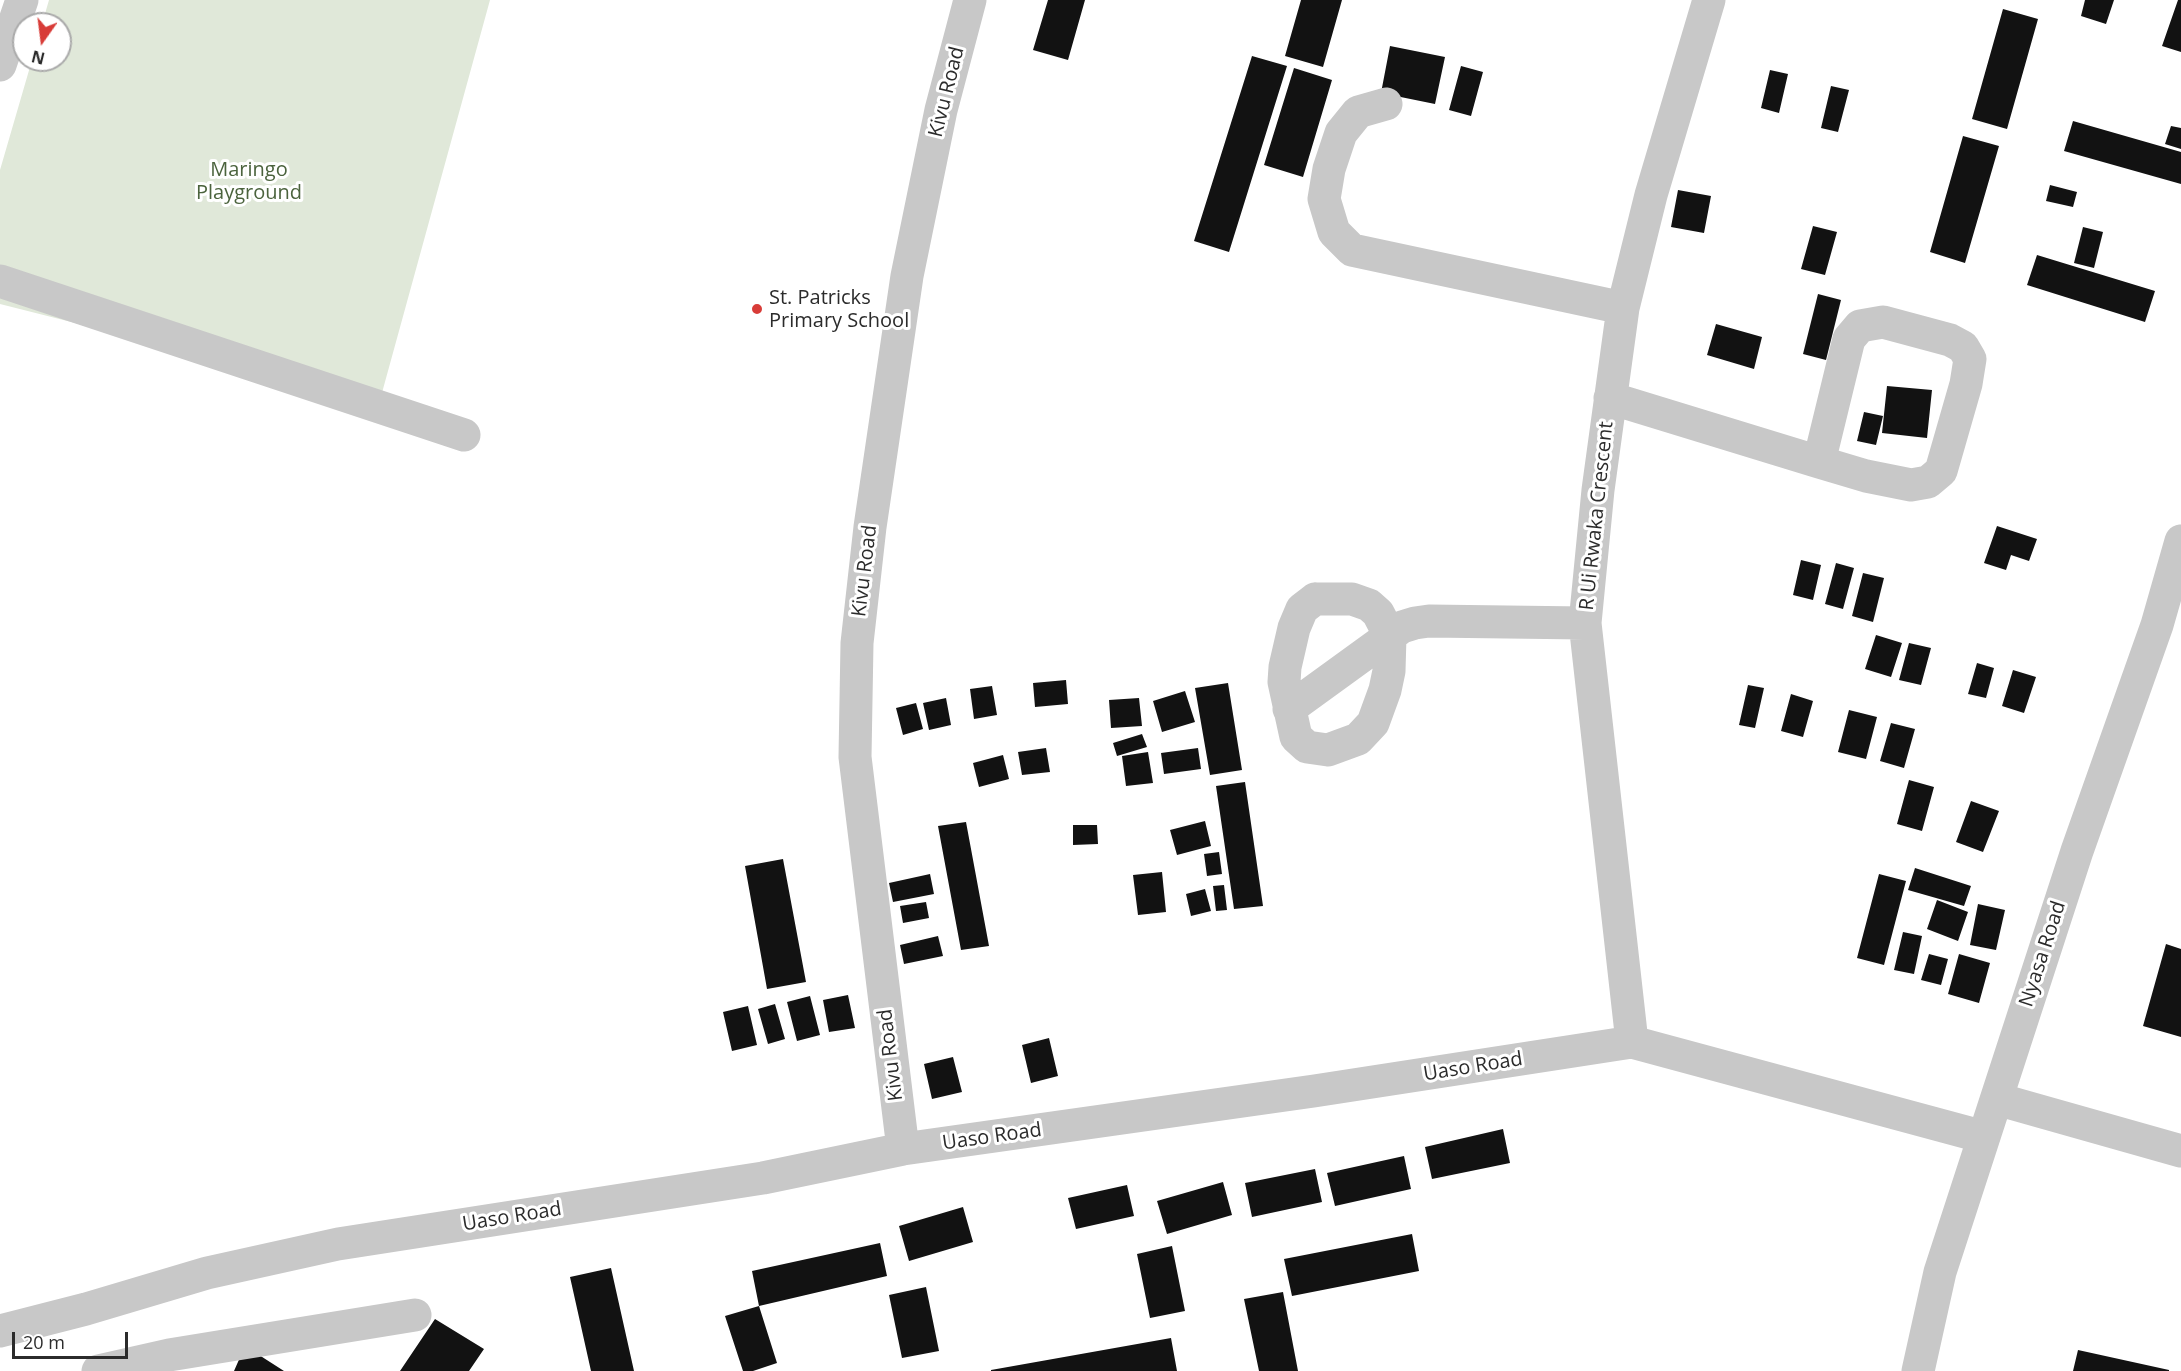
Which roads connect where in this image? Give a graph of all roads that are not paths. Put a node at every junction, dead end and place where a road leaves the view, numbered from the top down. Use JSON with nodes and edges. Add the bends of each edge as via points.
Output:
{"nodes":[{"id":1,"x":22,"y":0,"type":"edge"},
{"id":2,"x":970,"y":0,"type":"edge"},
{"id":3,"x":1709,"y":0,"type":"edge"},
{"id":4,"x":0,"y":65,"type":"edge"},
{"id":5,"x":1386,"y":104,"type":"dead end"},
{"id":6,"x":0,"y":281,"type":"edge"},
{"id":7,"x":1623,"y":308,"type":"junction"},
{"id":8,"x":1610,"y":398,"type":"junction"},
{"id":9,"x":464,"y":435,"type":"dead end"},
{"id":10,"x":1819,"y":462,"type":"junction"},
{"id":11,"x":2179,"y":553,"type":"edge"},
{"id":12,"x":1585,"y":623,"type":"junction"},
{"id":13,"x":2169,"y":631,"type":"edge"},
{"id":14,"x":1390,"y":636,"type":"junction"},
{"id":15,"x":1289,"y":709,"type":"junction"},
{"id":16,"x":1632,"y":1042,"type":"junction"},
{"id":17,"x":1997,"y":1099,"type":"junction"},
{"id":18,"x":1984,"y":1137,"type":"junction"},
{"id":19,"x":903,"y":1149,"type":"junction"},
{"id":20,"x":2181,"y":1151,"type":"edge"},
{"id":21,"x":415,"y":1315,"type":"dead end"},
{"id":22,"x":0,"y":1331,"type":"edge"},
{"id":23,"x":98,"y":1371,"type":"edge"},
{"id":24,"x":1918,"y":1371,"type":"edge"}],
"edges":[{"from":1,"to":4,"type":"street"},
{"from":2,"to":19,"type":"street","name":"Kivu Road","via":[[941,110],[907,276],[857,643],[855,757]]},
{"from":3,"to":7,"type":"street","name":"R Ui Rwaka Crescent","via":[[1651,195]]},
{"from":5,"to":7,"type":"street","via":[[1358,112],[1341,133],[1329,169],[1324,199],[1334,232],[1352,249]]},
{"from":6,"to":9,"type":"street"},
{"from":7,"to":8,"type":"street","name":"R Ui Rwaka Crescent"},
{"from":8,"to":10,"type":"street"},
{"from":8,"to":12,"type":"street","name":"R Ui Rwaka Crescent"},
{"from":10,"to":10,"type":"street","via":[[1849,339],[1860,326],[1883,322],[1964,347],[1970,359],[1966,384],[1941,471],[1928,482],[1911,485]]},
{"from":11,"to":13,"type":"street","name":"Nyasa Road"},
{"from":12,"to":14,"type":"street","via":[[1429,621],[1402,627]]},
{"from":12,"to":16,"type":"street","name":"R Ui Rwaka Crescent"},
{"from":13,"to":17,"type":"street","name":"Nyasa Road","via":[[2076,851]]},
{"from":14,"to":15,"type":"street"},
{"from":14,"to":15,"type":"street","via":[[1385,690],[1373,723],[1358,739],[1328,750],[1307,747],[1296,736]]},
{"from":14,"to":15,"type":"street","via":[[1378,613],[1369,606],[1352,599],[1315,599],[1302,609],[1294,628],[1284,682]]},
{"from":16,"to":18,"type":"street","name":"Uaso Road"},
{"from":16,"to":19,"type":"street","name":"Uaso Road"},
{"from":17,"to":18,"type":"street","name":"Nyasa Road"},
{"from":17,"to":20,"type":"street"},
{"from":18,"to":24,"type":"street","name":"Nyasa Road","via":[[1940,1272]]},
{"from":19,"to":22,"type":"street","name":"Uaso Road","via":[[763,1178],[338,1244],[207,1273]]},
{"from":21,"to":23,"type":"street","via":[[169,1355]]}]}
